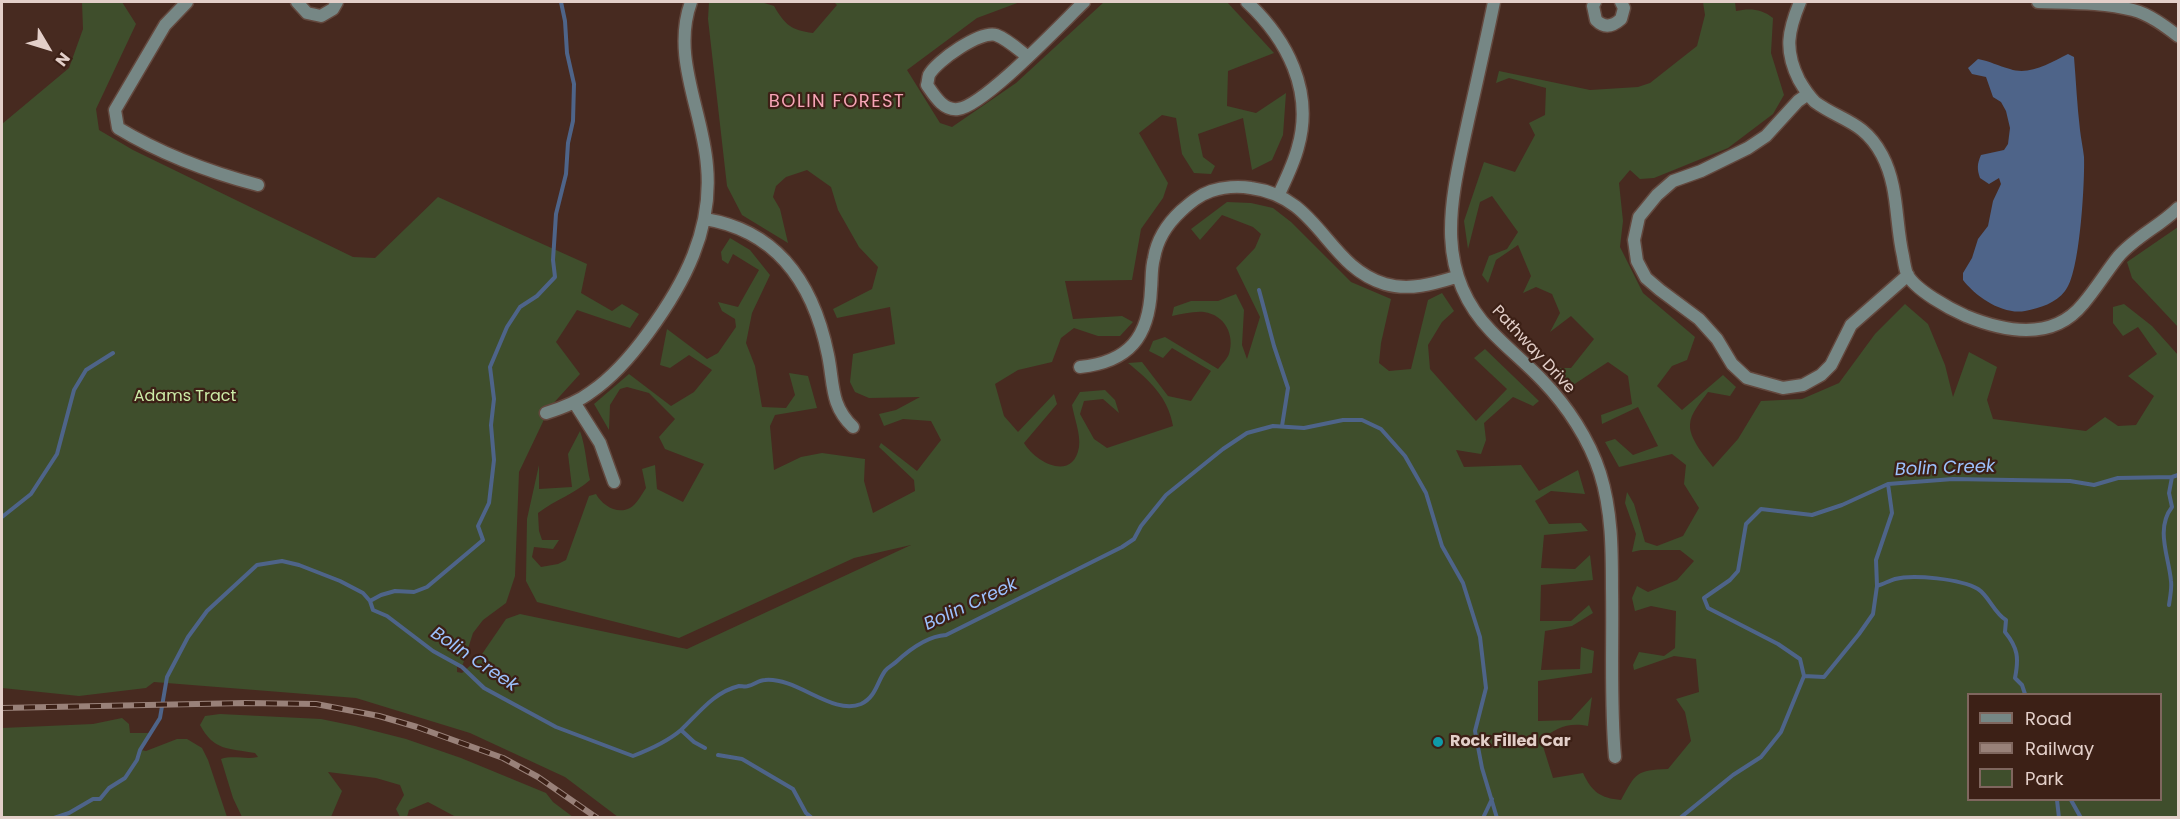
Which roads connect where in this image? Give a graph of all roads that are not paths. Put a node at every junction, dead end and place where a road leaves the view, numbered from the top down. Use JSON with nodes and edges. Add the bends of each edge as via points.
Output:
{"nodes":[{"id":1,"x":188,"y":2,"type":"edge"},
{"id":2,"x":297,"y":2,"type":"edge"},
{"id":3,"x":337,"y":2,"type":"edge"},
{"id":4,"x":691,"y":2,"type":"edge"},
{"id":5,"x":1084,"y":2,"type":"edge"},
{"id":6,"x":1247,"y":2,"type":"edge"},
{"id":7,"x":1494,"y":2,"type":"edge"},
{"id":8,"x":1595,"y":2,"type":"edge"},
{"id":9,"x":1621,"y":2,"type":"edge"},
{"id":10,"x":1800,"y":2,"type":"edge"},
{"id":11,"x":2038,"y":2,"type":"edge"},
{"id":12,"x":2061,"y":2,"type":"edge"},
{"id":13,"x":2178,"y":36,"type":"edge"},
{"id":14,"x":1028,"y":57,"type":"junction"},
{"id":15,"x":1808,"y":94,"type":"junction"},
{"id":16,"x":258,"y":185,"type":"dead end"},
{"id":17,"x":1279,"y":194,"type":"junction"},
{"id":18,"x":2178,"y":208,"type":"edge"},
{"id":19,"x":705,"y":219,"type":"junction"},
{"id":20,"x":1908,"y":275,"type":"junction"},
{"id":21,"x":1456,"y":277,"type":"junction"},
{"id":22,"x":1080,"y":367,"type":"dead end"},
{"id":23,"x":574,"y":402,"type":"junction"},
{"id":24,"x":546,"y":413,"type":"dead end"},
{"id":25,"x":853,"y":427,"type":"dead end"},
{"id":26,"x":614,"y":482,"type":"dead end"},
{"id":27,"x":1615,"y":757,"type":"dead end"}],
"edges":[{"from":1,"to":16,"type":"street","via":[[165,25],[115,110],[118,128],[211,172]]},
{"from":2,"to":3,"type":"street","via":[[307,14],[321,16]]},
{"from":4,"to":19,"type":"street","via":[[685,25],[685,63],[708,167]]},
{"from":5,"to":14,"type":"street"},
{"from":6,"to":17,"type":"street","via":[[1283,44],[1301,98],[1299,146]]},
{"from":7,"to":21,"type":"street","name":"Pathway Drive","via":[[1452,195],[1450,230]]},
{"from":8,"to":9,"type":"street","via":[[1596,20],[1608,26],[1623,15]]},
{"from":10,"to":15,"type":"street","via":[[1789,40],[1794,68]]},
{"from":11,"to":12,"type":"street"},
{"from":12,"to":13,"type":"street","via":[[2135,10]]},
{"from":14,"to":14,"type":"street","via":[[974,102],[958,109],[944,106],[927,85],[934,69],[983,35],[996,35]]},
{"from":15,"to":20,"type":"street","via":[[1850,120],[1874,141],[1881,153],[1894,184],[1900,243]]},
{"from":15,"to":20,"type":"street","via":[[1766,136],[1701,171],[1673,181],[1657,195],[1639,217],[1634,240],[1637,261],[1646,278],[1699,319],[1732,364],[1748,378],[1783,387],[1803,385],[1821,375],[1832,365],[1851,325]]},
{"from":17,"to":21,"type":"street","via":[[1299,207],[1344,258],[1369,277],[1386,284],[1414,286]]},
{"from":17,"to":22,"type":"street","via":[[1244,187],[1226,188],[1200,196],[1187,206],[1158,242],[1147,323],[1140,335],[1123,354],[1107,363]]},
{"from":18,"to":20,"type":"street","via":[[2119,256],[2082,306],[2068,318],[2042,330],[1981,322],[1948,308]]},
{"from":19,"to":23,"type":"street","via":[[697,249],[661,316],[618,369]]},
{"from":19,"to":25,"type":"street","via":[[748,232],[793,270],[821,324],[834,399]]},
{"from":21,"to":27,"type":"street","name":"Pathway Drive","via":[[1481,321],[1558,398],[1582,433],[1599,472],[1612,534]]},
{"from":23,"to":24,"type":"street"},
{"from":23,"to":26,"type":"street","via":[[600,443]]}]}
